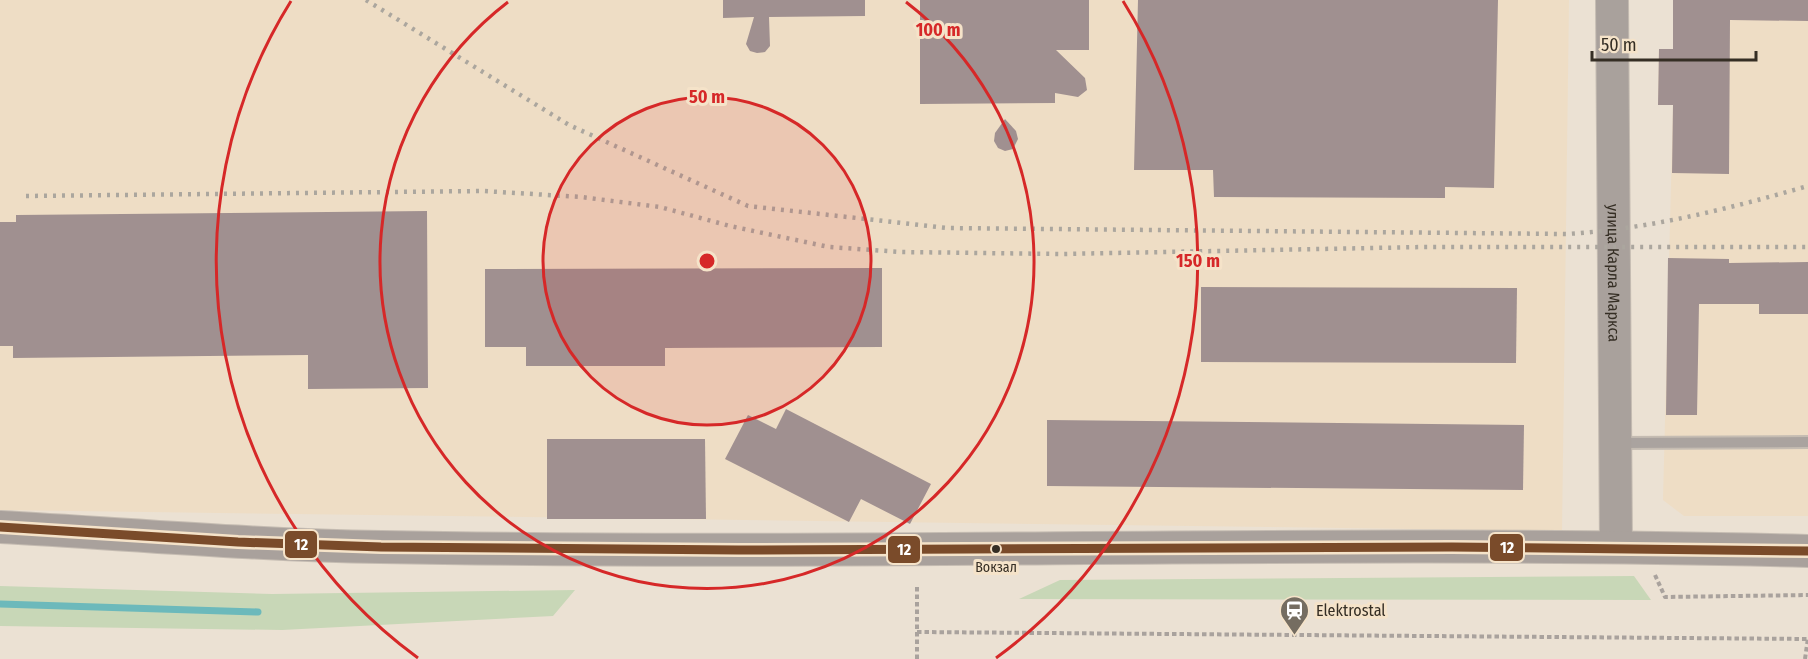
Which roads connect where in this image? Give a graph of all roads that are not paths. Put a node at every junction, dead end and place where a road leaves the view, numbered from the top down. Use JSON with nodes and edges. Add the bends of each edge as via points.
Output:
{"nodes":[{"id":1,"x":1612,"y":0,"type":"edge"},
{"id":2,"x":1808,"y":442,"type":"edge"},
{"id":3,"x":1614,"y":443,"type":"junction"},
{"id":4,"x":0,"y":527,"type":"edge"},
{"id":5,"x":1616,"y":547,"type":"junction"},
{"id":6,"x":1808,"y":551,"type":"edge"}],
"edges":[{"from":1,"to":3,"type":"street","name":"улица Карла Маркса"},
{"from":2,"to":3,"type":"lane"},
{"from":3,"to":5,"type":"street","name":"улица Карла Маркса"},
{"from":4,"to":5,"type":"street","via":[[377,547]]},
{"from":5,"to":6,"type":"street"}]}
